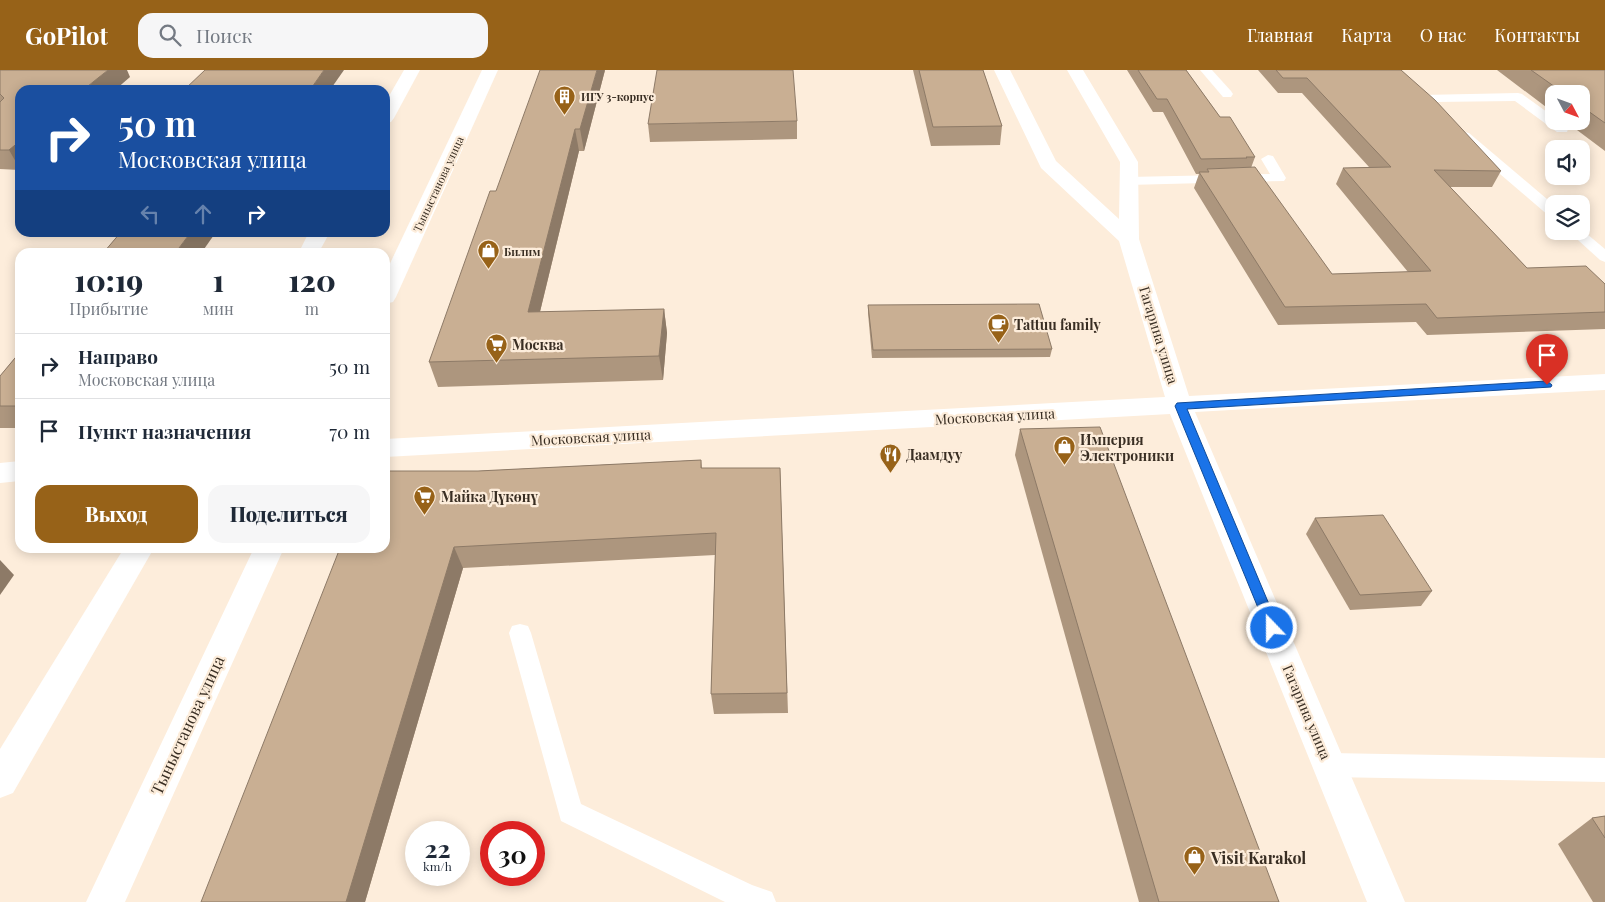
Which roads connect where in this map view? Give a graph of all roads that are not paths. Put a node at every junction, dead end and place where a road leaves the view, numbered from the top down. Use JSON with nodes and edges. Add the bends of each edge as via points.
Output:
{"nodes":[{"id":1,"x":412,"y":70,"type":"edge"},
{"id":2,"x":490,"y":70,"type":"edge"},
{"id":3,"x":1002,"y":70,"type":"edge"},
{"id":4,"x":1075,"y":70,"type":"edge"},
{"id":5,"x":1206,"y":70,"type":"edge"},
{"id":6,"x":1226,"y":94,"type":"dead end"},
{"id":7,"x":390,"y":109,"type":"edge"},
{"id":8,"x":1545,"y":117,"type":"edge"},
{"id":9,"x":1444,"y":118,"type":"edge"},
{"id":10,"x":1458,"y":130,"type":"edge"},
{"id":11,"x":1268,"y":159,"type":"dead end"},
{"id":12,"x":1128,"y":181,"type":"junction"},
{"id":13,"x":1545,"y":205,"type":"edge"},
{"id":14,"x":317,"y":237,"type":"edge"},
{"id":15,"x":1129,"y":239,"type":"junction"},
{"id":16,"x":1585,"y":240,"type":"edge"},
{"id":17,"x":310,"y":248,"type":"edge"},
{"id":18,"x":1605,"y":257,"type":"edge"},
{"id":19,"x":390,"y":286,"type":"edge"},
{"id":20,"x":1605,"y":382,"type":"edge"},
{"id":21,"x":1180,"y":406,"type":"junction"},
{"id":22,"x":390,"y":448,"type":"edge"},
{"id":23,"x":15,"y":472,"type":"edge"},
{"id":24,"x":0,"y":473,"type":"edge"},
{"id":25,"x":135,"y":553,"type":"edge"},
{"id":26,"x":267,"y":553,"type":"edge"},
{"id":27,"x":520,"y":633,"type":"dead end"},
{"id":28,"x":1329,"y":765,"type":"junction"},
{"id":29,"x":1605,"y":770,"type":"edge"},
{"id":30,"x":0,"y":781,"type":"edge"},
{"id":31,"x":105,"y":902,"type":"edge"},
{"id":32,"x":762,"y":902,"type":"edge"},
{"id":33,"x":1386,"y":902,"type":"edge"}],
"edges":[{"from":1,"to":7,"type":"street"},
{"from":2,"to":19,"type":"street","name":"Тыныстанова улица"},
{"from":3,"to":15,"type":"street","via":[[1048,164]]},
{"from":4,"to":12,"type":"street","name":"Гагарина улица","via":[[1129,162]]},
{"from":5,"to":6,"type":"lane"},
{"from":8,"to":9,"type":"lane","via":[[1518,97],[1422,99]]},
{"from":10,"to":13,"type":"lane"},
{"from":11,"to":12,"type":"lane","via":[[1279,178]]},
{"from":12,"to":15,"type":"street","name":"Гагарина улица"},
{"from":14,"to":17,"type":"street"},
{"from":15,"to":21,"type":"street","name":"Гагарина улица"},
{"from":16,"to":18,"type":"lane"},
{"from":20,"to":21,"type":"street","name":"Московская улица"},
{"from":21,"to":22,"type":"street","name":"Московская улица"},
{"from":21,"to":28,"type":"street","name":"Гагарина улица"},
{"from":23,"to":24,"type":"street"},
{"from":25,"to":30,"type":"street"},
{"from":26,"to":31,"type":"street","name":"Тыныстанова улица"},
{"from":27,"to":32,"type":"lane","via":[[570,812],[748,899]]},
{"from":28,"to":29,"type":"lane"},
{"from":28,"to":33,"type":"street","name":"Гагарина улица"}]}
